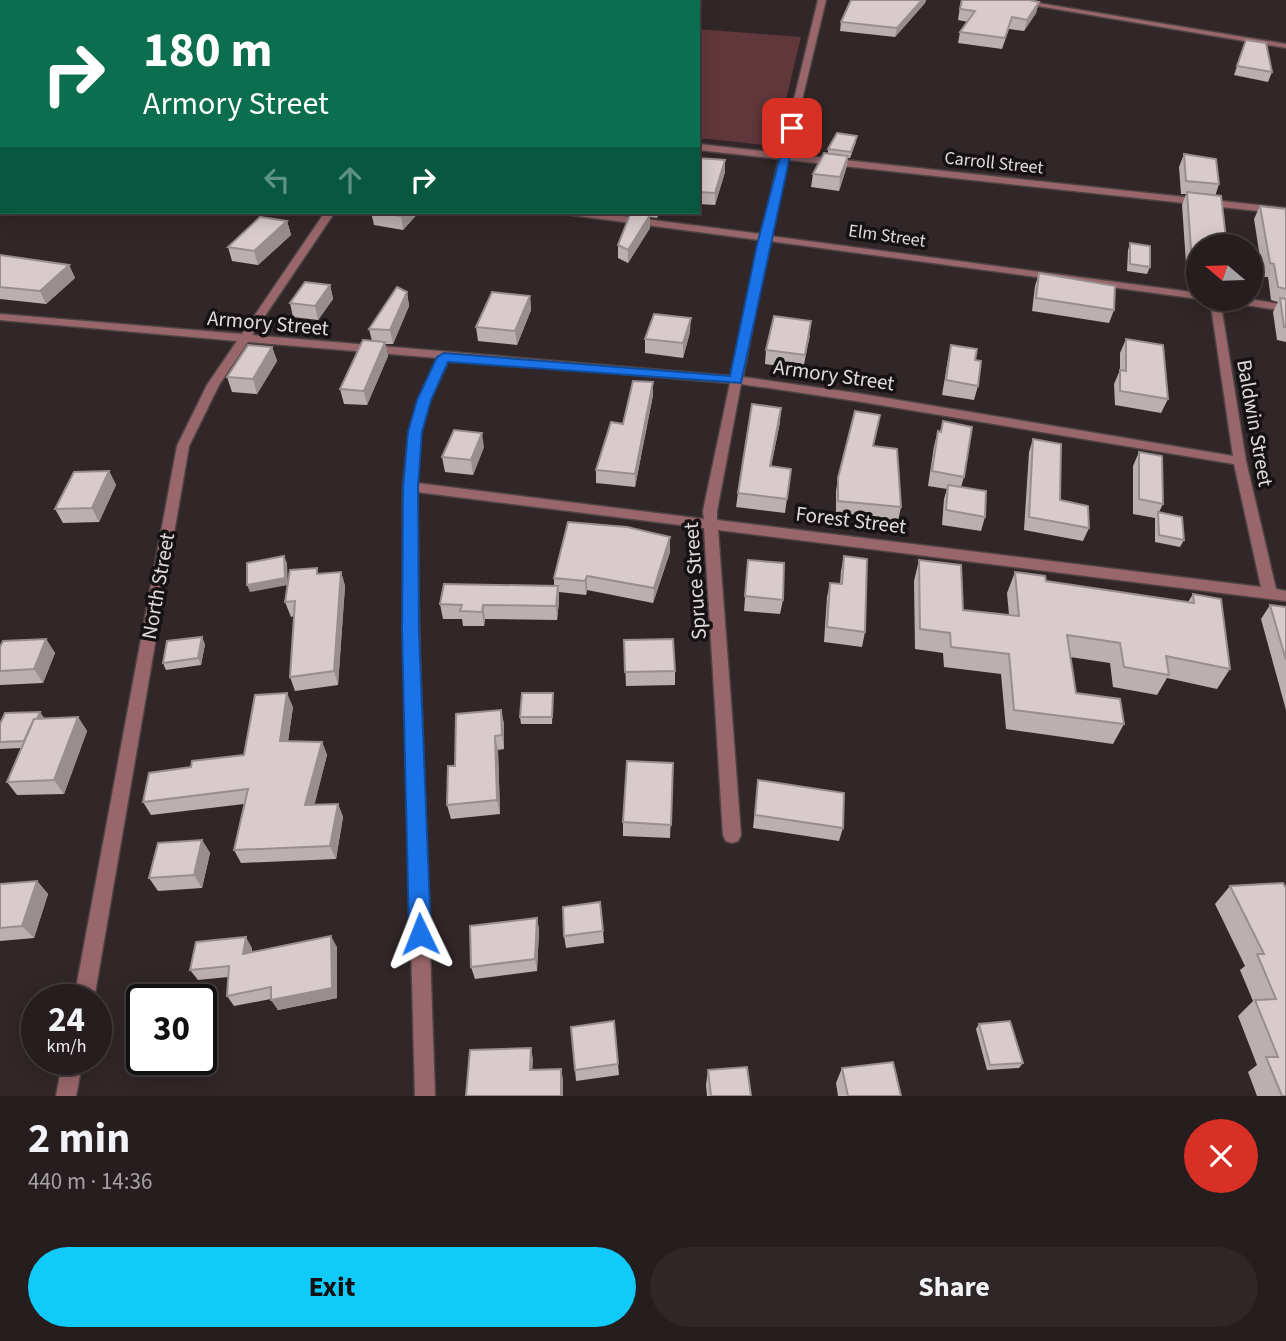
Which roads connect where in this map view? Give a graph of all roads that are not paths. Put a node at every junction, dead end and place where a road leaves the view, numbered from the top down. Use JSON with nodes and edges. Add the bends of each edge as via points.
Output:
{"nodes":[{"id":1,"x":822,"y":0,"type":"edge"},
{"id":2,"x":1007,"y":0,"type":"edge"},
{"id":3,"x":1286,"y":46,"type":"edge"},
{"id":4,"x":700,"y":147,"type":"edge"},
{"id":5,"x":785,"y":156,"type":"junction"},
{"id":6,"x":1286,"y":211,"type":"edge"},
{"id":7,"x":329,"y":214,"type":"edge"},
{"id":8,"x":587,"y":214,"type":"edge"},
{"id":9,"x":765,"y":237,"type":"junction"},
{"id":10,"x":1186,"y":294,"type":"edge"},
{"id":11,"x":1264,"y":305,"type":"edge"},
{"id":12,"x":1286,"y":308,"type":"edge"},
{"id":13,"x":1217,"y":312,"type":"edge"},
{"id":14,"x":0,"y":317,"type":"edge"},
{"id":15,"x":242,"y":340,"type":"junction"},
{"id":16,"x":444,"y":357,"type":"junction"},
{"id":17,"x":736,"y":380,"type":"junction"},
{"id":18,"x":1240,"y":461,"type":"junction"},
{"id":19,"x":410,"y":487,"type":"junction"},
{"id":20,"x":711,"y":523,"type":"junction"},
{"id":21,"x":1270,"y":594,"type":"junction"},
{"id":22,"x":1286,"y":596,"type":"edge"},
{"id":23,"x":732,"y":835,"type":"dead end"},
{"id":24,"x":87,"y":984,"type":"edge"},
{"id":25,"x":70,"y":1075,"type":"edge"},
{"id":26,"x":66,"y":1096,"type":"edge"},
{"id":27,"x":425,"y":1096,"type":"edge"}],
"edges":[{"from":1,"to":5,"type":"street","name":"Spruce Street"},
{"from":2,"to":3,"type":"street"},
{"from":4,"to":5,"type":"street","name":"Carroll Street"},
{"from":5,"to":6,"type":"street","name":"Carroll Street"},
{"from":5,"to":9,"type":"street","name":"Spruce Street"},
{"from":7,"to":15,"type":"street","name":"North Street"},
{"from":8,"to":9,"type":"street","name":"Elm Street"},
{"from":9,"to":10,"type":"street","name":"Elm Street"},
{"from":9,"to":17,"type":"street","name":"Spruce Street"},
{"from":11,"to":12,"type":"street"},
{"from":13,"to":18,"type":"street","name":"Baldwin Street"},
{"from":14,"to":15,"type":"street","name":"Armory Street"},
{"from":15,"to":16,"type":"street","name":"Armory Street"},
{"from":15,"to":24,"type":"street","name":"North Street","via":[[197,412],[183,446]]},
{"from":16,"to":17,"type":"street","name":"Armory Street"},
{"from":16,"to":19,"type":"street","via":[[415,432]]},
{"from":17,"to":18,"type":"street","name":"Armory Street"},
{"from":17,"to":20,"type":"street","name":"Spruce Street"},
{"from":18,"to":21,"type":"street","name":"Baldwin Street"},
{"from":19,"to":20,"type":"street","name":"Forest Street"},
{"from":19,"to":27,"type":"street"},
{"from":20,"to":21,"type":"street","name":"Forest Street"},
{"from":20,"to":23,"type":"street","name":"Spruce Street"},
{"from":21,"to":22,"type":"street","name":"Forest Street"},
{"from":25,"to":26,"type":"street"}]}
